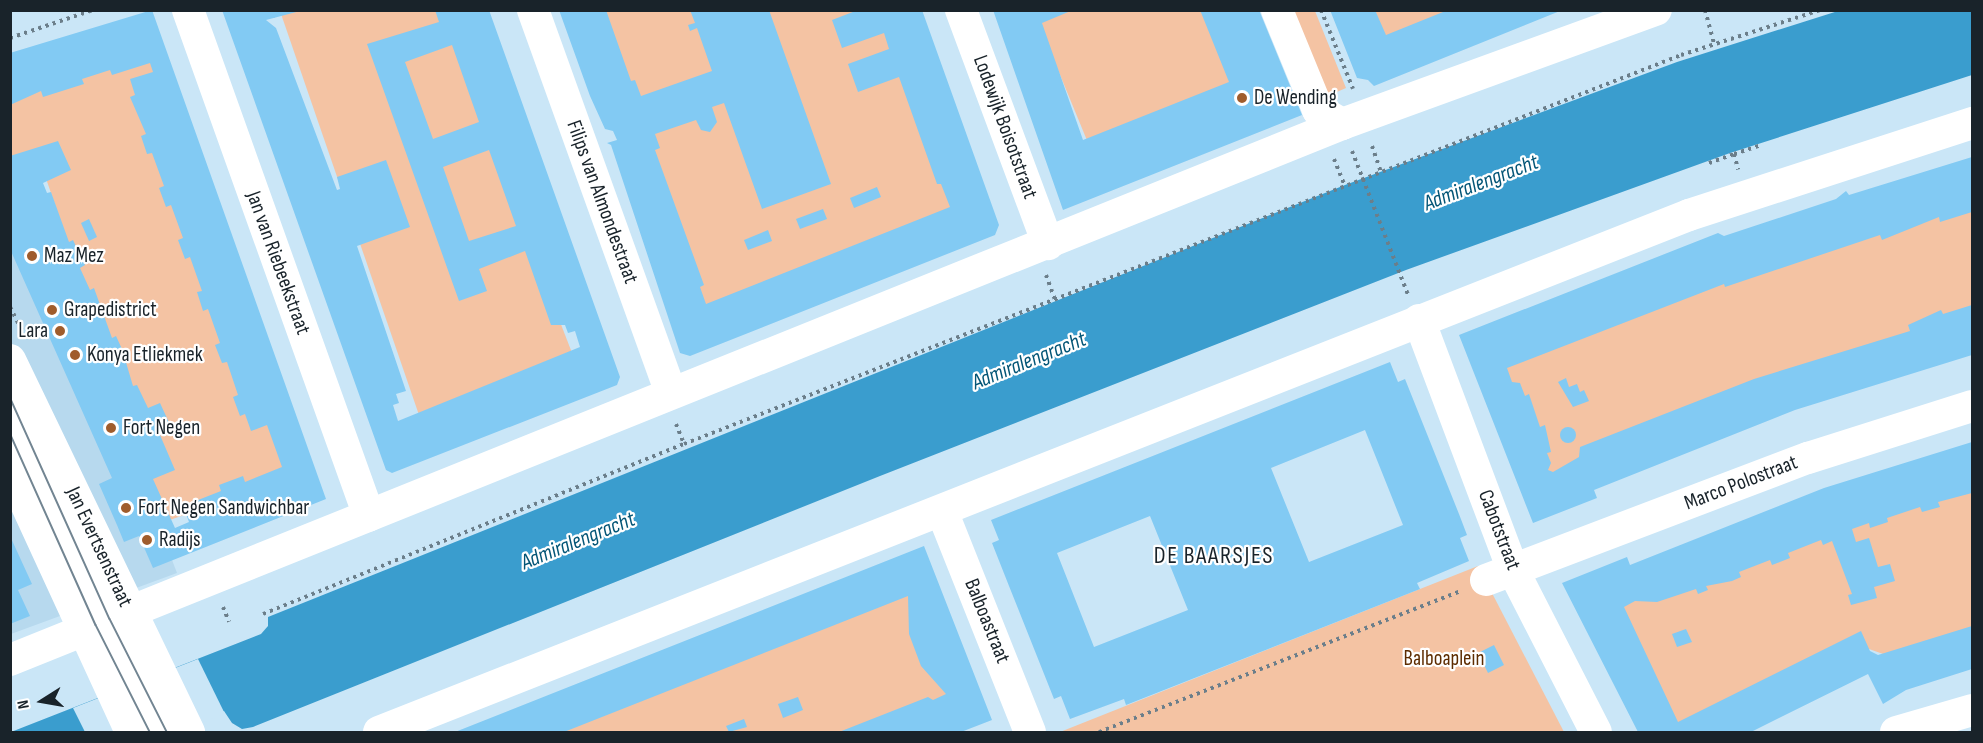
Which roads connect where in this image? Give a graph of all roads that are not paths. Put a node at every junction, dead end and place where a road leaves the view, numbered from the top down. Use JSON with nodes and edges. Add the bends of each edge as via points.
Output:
{"nodes":[{"id":1,"x":188,"y":10,"type":"edge"},
{"id":2,"x":533,"y":10,"type":"edge"},
{"id":3,"x":961,"y":10,"type":"edge"},
{"id":4,"x":1277,"y":10,"type":"edge"},
{"id":5,"x":1656,"y":10,"type":"edge"},
{"id":6,"x":1972,"y":123,"type":"edge"},
{"id":7,"x":1341,"y":140,"type":"junction"},
{"id":8,"x":1048,"y":244,"type":"junction"},
{"id":9,"x":1419,"y":320,"type":"junction"},
{"id":10,"x":10,"y":360,"type":"edge"},
{"id":11,"x":671,"y":393,"type":"junction"},
{"id":12,"x":1972,"y":406,"type":"edge"},
{"id":13,"x":10,"y":414,"type":"edge"},
{"id":14,"x":10,"y":469,"type":"edge"},
{"id":15,"x":942,"y":511,"type":"junction"},
{"id":16,"x":369,"y":516,"type":"junction"},
{"id":17,"x":1490,"y":579,"type":"junction"},
{"id":18,"x":95,"y":626,"type":"junction"},
{"id":19,"x":10,"y":660,"type":"edge"},
{"id":20,"x":135,"y":684,"type":"junction"},
{"id":21,"x":1972,"y":710,"type":"edge"},
{"id":22,"x":178,"y":731,"type":"edge"},
{"id":23,"x":131,"y":732,"type":"edge"},
{"id":24,"x":379,"y":732,"type":"edge"},
{"id":25,"x":1030,"y":732,"type":"edge"},
{"id":26,"x":1596,"y":732,"type":"edge"},
{"id":27,"x":1896,"y":732,"type":"edge"}],
"edges":[{"from":1,"to":16,"type":"street","name":"Jan van Riebeekstraat"},
{"from":2,"to":11,"type":"street","name":"Filips van Almondestraat"},
{"from":3,"to":8,"type":"street","name":"Lodewijk Boisotstraat"},
{"from":4,"to":7,"type":"street","via":[[1318,110]]},
{"from":5,"to":7,"type":"street"},
{"from":6,"to":9,"type":"street","via":[[1745,195]]},
{"from":7,"to":8,"type":"street"},
{"from":8,"to":11,"type":"street"},
{"from":9,"to":15,"type":"street"},
{"from":9,"to":17,"type":"street","name":"Cabotstraat"},
{"from":10,"to":18,"type":"street","name":"Jan Evertsenstraat"},
{"from":11,"to":16,"type":"street"},
{"from":12,"to":17,"type":"street","name":"Marco Polostraat","via":[[1808,458]]},
{"from":13,"to":18,"type":"street","name":"Jan Evertsenstraat"},
{"from":14,"to":18,"type":"street","name":"Jan Evertsenstraat"},
{"from":15,"to":24,"type":"street"},
{"from":15,"to":25,"type":"street","name":"Balboastraat"},
{"from":16,"to":18,"type":"street"},
{"from":17,"to":26,"type":"street","name":"Cabotstraat"},
{"from":18,"to":19,"type":"street"},
{"from":18,"to":20,"type":"street","name":"Jan Evertsenstraat"},
{"from":18,"to":20,"type":"street","name":"Jan Evertsenstraat"},
{"from":20,"to":22,"type":"street","name":"Jan Evertsenstraat"},
{"from":20,"to":23,"type":"street","name":"Jan Evertsenstraat"},
{"from":21,"to":27,"type":"street"}]}
